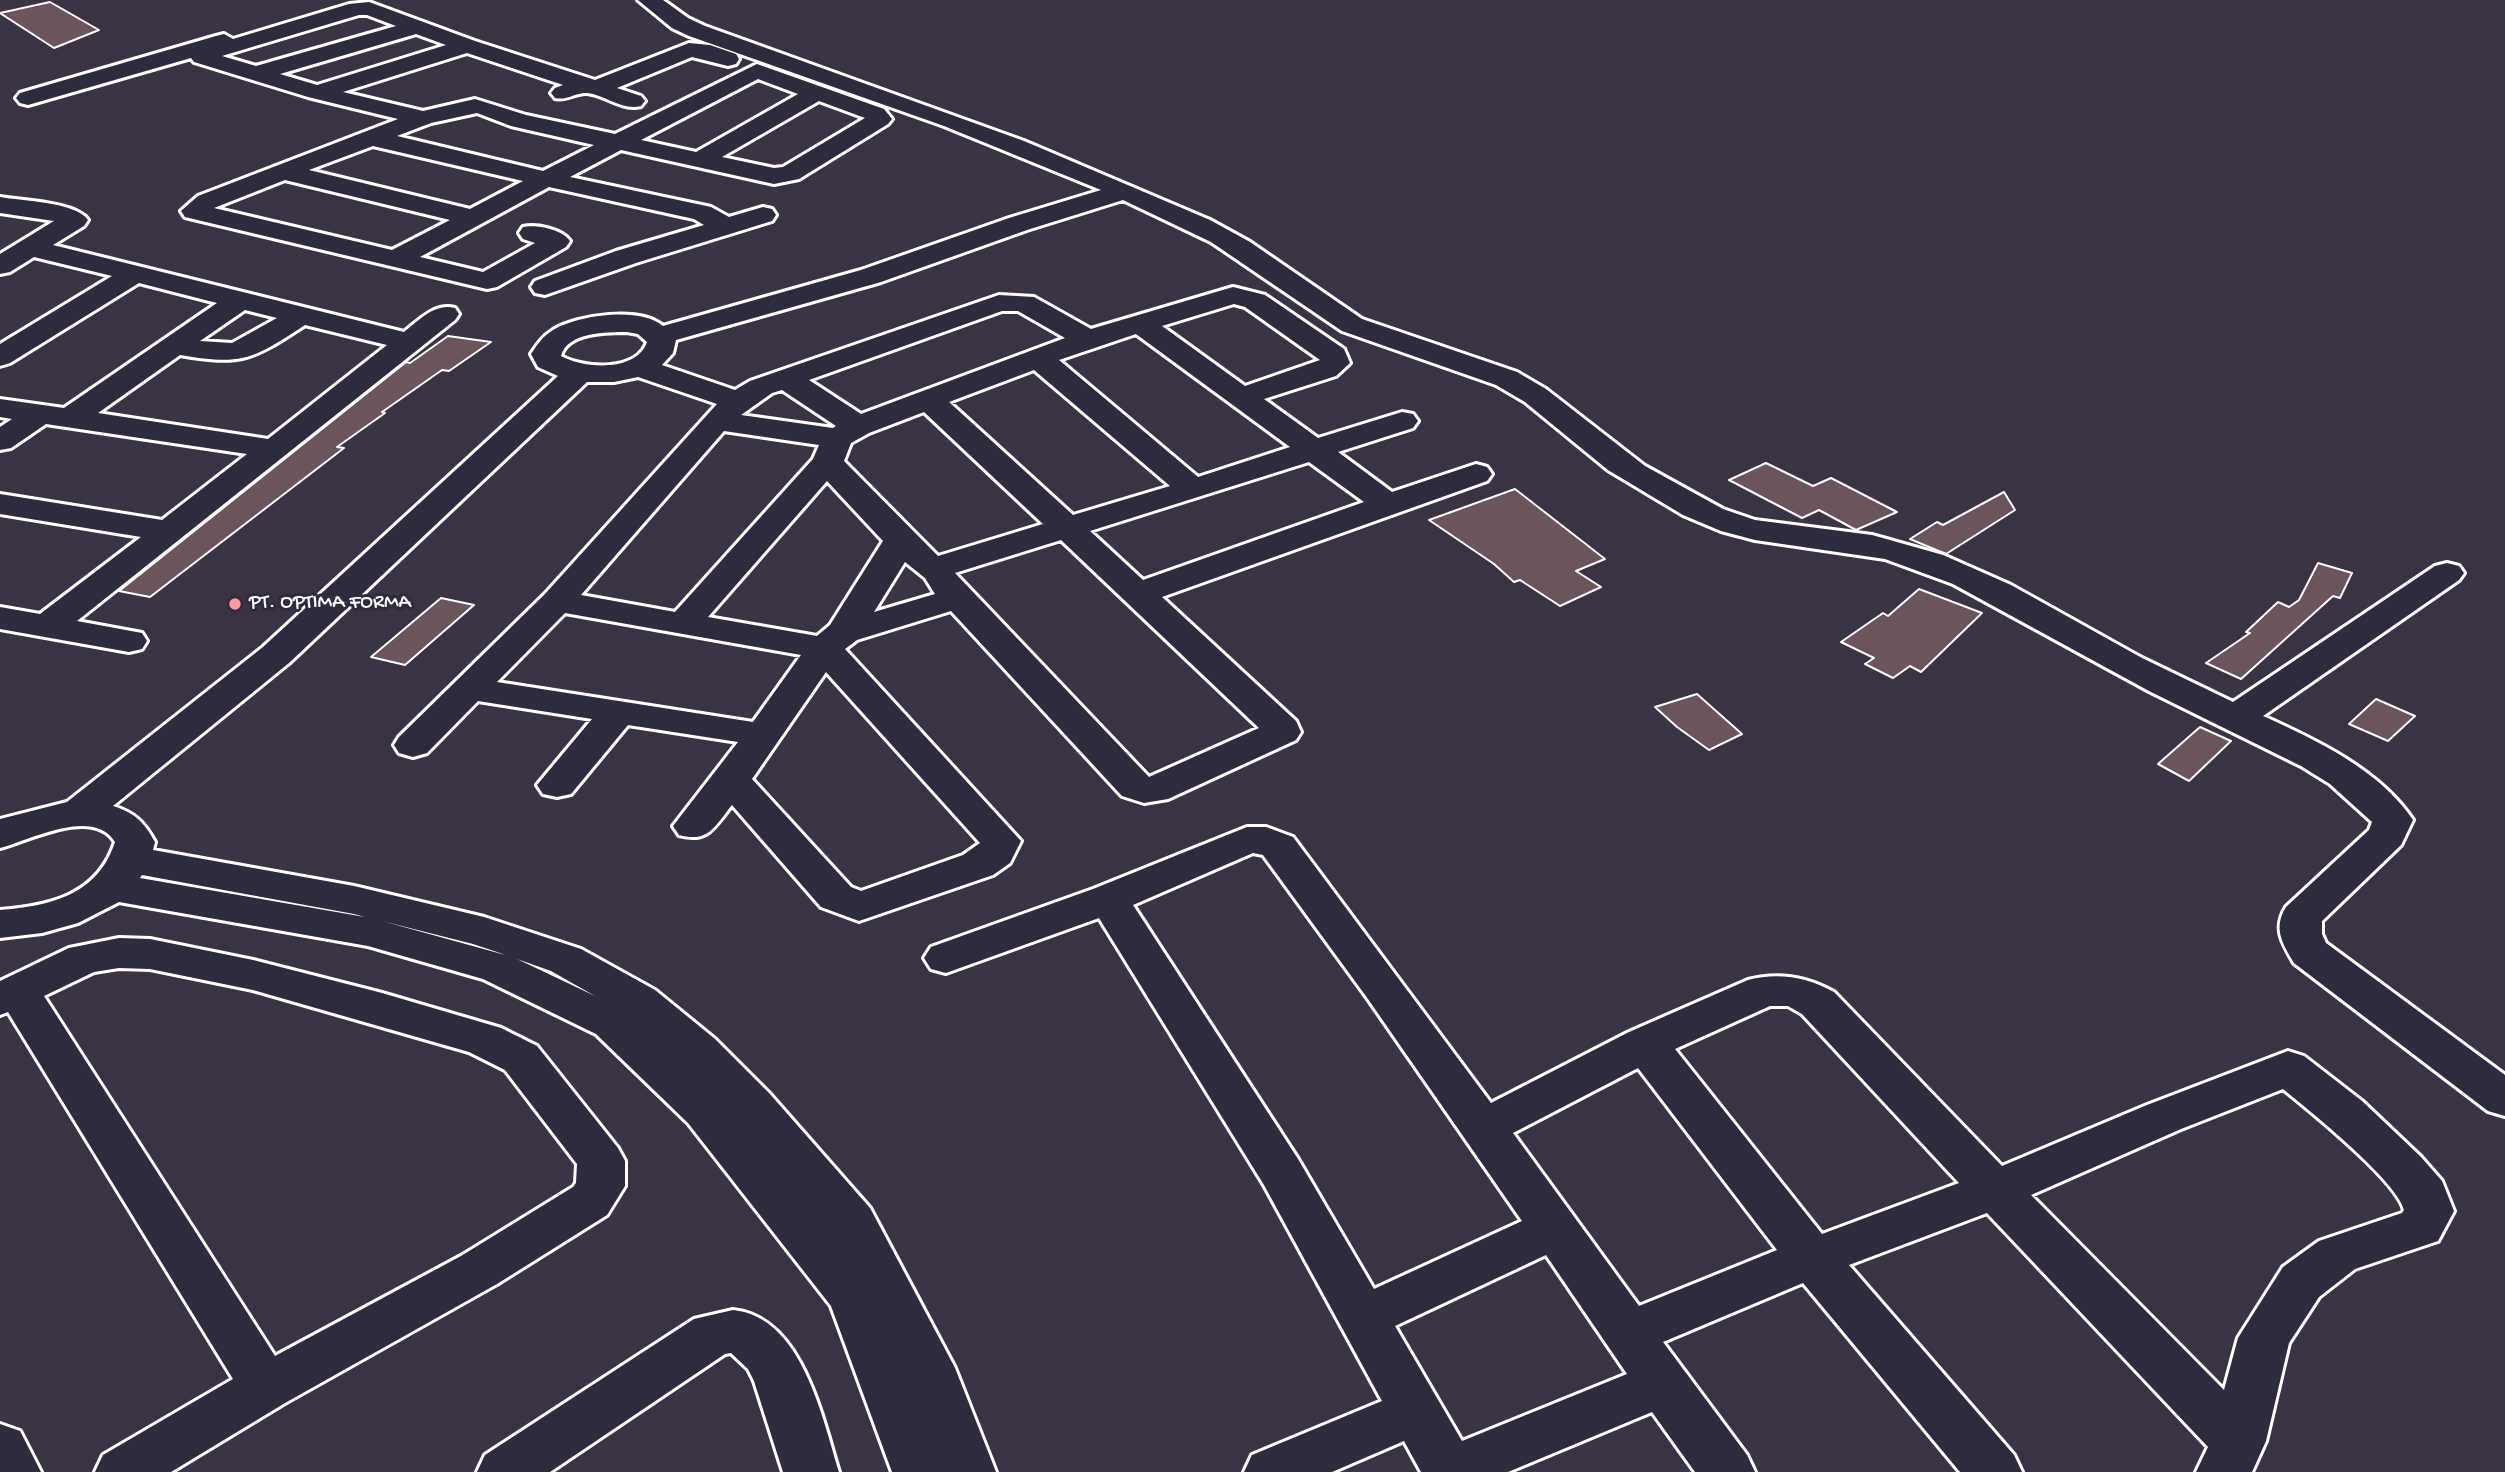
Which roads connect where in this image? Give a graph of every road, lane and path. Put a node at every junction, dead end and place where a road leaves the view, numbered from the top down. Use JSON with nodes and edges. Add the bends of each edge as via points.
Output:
{"nodes":[{"id":1,"x":364,"y":0,"type":"edge"},
{"id":2,"x":649,"y":0,"type":"edge"},
{"id":3,"x":419,"y":26,"type":"junction"},
{"id":4,"x":467,"y":46,"type":"junction"},
{"id":5,"x":757,"y":71,"type":"junction"},
{"id":6,"x":254,"y":74,"type":"junction"},
{"id":7,"x":591,"y":87,"type":"junction"},
{"id":8,"x":316,"y":92,"type":"junction"},
{"id":9,"x":816,"y":93,"type":"junction"},
{"id":10,"x":28,"y":98,"type":"dead end"},
{"id":11,"x":633,"y":101,"type":"dead end"},
{"id":12,"x":534,"y":104,"type":"junction"},
{"id":13,"x":481,"y":107,"type":"junction"},
{"id":14,"x":386,"y":109,"type":"junction"},
{"id":15,"x":423,"y":118,"type":"junction"},
{"id":16,"x":372,"y":138,"type":"junction"},
{"id":17,"x":620,"y":142,"type":"junction"},
{"id":18,"x":701,"y":159,"type":"junction"},
{"id":19,"x":284,"y":172,"type":"junction"},
{"id":20,"x":546,"y":179,"type":"junction"},
{"id":21,"x":1122,"y":192,"type":"junction"},
{"id":22,"x":0,"y":205,"type":"edge"},
{"id":23,"x":763,"y":215,"type":"dead end"},
{"id":24,"x":475,"y":218,"type":"junction"},
{"id":25,"x":727,"y":226,"type":"junction"},
{"id":26,"x":31,"y":248,"type":"junction"},
{"id":27,"x":626,"y":257,"type":"junction"},
{"id":28,"x":394,"y":260,"type":"junction"},
{"id":29,"x":0,"y":266,"type":"edge"},
{"id":30,"x":135,"y":274,"type":"junction"},
{"id":31,"x":487,"y":281,"type":"junction"},
{"id":32,"x":545,"y":287,"type":"junction"},
{"id":33,"x":240,"y":300,"type":"junction"},
{"id":34,"x":445,"y":314,"type":"dead end"},
{"id":35,"x":301,"y":315,"type":"junction"},
{"id":36,"x":1140,"y":323,"type":"junction"},
{"id":37,"x":601,"y":324,"type":"junction"},
{"id":38,"x":660,"y":336,"type":"junction"},
{"id":39,"x":1088,"y":340,"type":"junction"},
{"id":40,"x":409,"y":342,"type":"junction"},
{"id":41,"x":177,"y":346,"type":"junction"},
{"id":42,"x":0,"y":357,"type":"edge"},
{"id":43,"x":1040,"y":359,"type":"junction"},
{"id":44,"x":638,"y":366,"type":"junction"},
{"id":45,"x":578,"y":374,"type":"junction"},
{"id":46,"x":786,"y":379,"type":"junction"},
{"id":47,"x":1241,"y":397,"type":"junction"},
{"id":48,"x":929,"y":400,"type":"junction"},
{"id":49,"x":0,"y":408,"type":"edge"},
{"id":50,"x":727,"y":411,"type":"junction"},
{"id":51,"x":56,"y":416,"type":"junction"},
{"id":52,"x":1402,"y":421,"type":"dead end"},
{"id":53,"x":0,"y":441,"type":"edge"},
{"id":54,"x":841,"y":442,"type":"junction"},
{"id":55,"x":1314,"y":448,"type":"junction"},
{"id":56,"x":274,"y":449,"type":"junction"},
{"id":57,"x":1476,"y":474,"type":"dead end"},
{"id":58,"x":1194,"y":489,"type":"junction"},
{"id":59,"x":0,"y":504,"type":"edge"},
{"id":60,"x":1388,"y":504,"type":"junction"},
{"id":61,"x":1067,"y":528,"type":"junction"},
{"id":62,"x":169,"y":531,"type":"junction"},
{"id":63,"x":901,"y":540,"type":"junction"},
{"id":64,"x":932,"y":569,"type":"junction"},
{"id":65,"x":2447,"y":573,"type":"dead end"},
{"id":66,"x":1138,"y":594,"type":"junction"},
{"id":67,"x":958,"y":598,"type":"junction"},
{"id":68,"x":557,"y":601,"type":"junction"},
{"id":69,"x":0,"y":618,"type":"edge"},
{"id":70,"x":683,"y":624,"type":"junction"},
{"id":71,"x":48,"y":626,"type":"junction"},
{"id":72,"x":834,"y":640,"type":"junction"},
{"id":73,"x":129,"y":641,"type":"dead end"},
{"id":74,"x":471,"y":689,"type":"junction"},
{"id":75,"x":619,"y":711,"type":"junction"},
{"id":76,"x":2236,"y":717,"type":"junction"},
{"id":77,"x":764,"y":735,"type":"junction"},
{"id":78,"x":414,"y":745,"type":"dead end"},
{"id":79,"x":731,"y":780,"type":"junction"},
{"id":80,"x":556,"y":785,"type":"dead end"},
{"id":81,"x":78,"y":814,"type":"junction"},
{"id":82,"x":693,"y":826,"type":"dead end"},
{"id":83,"x":0,"y":835,"type":"edge"},
{"id":84,"x":121,"y":873,"type":"junction"},
{"id":85,"x":1108,"y":899,"type":"junction"},
{"id":86,"x":0,"y":924,"type":"edge"},
{"id":87,"x":946,"y":958,"type":"dead end"},
{"id":88,"x":9,"y":995,"type":"edge"},
{"id":89,"x":1645,"y":1044,"type":"junction"},
{"id":90,"x":2505,"y":1100,"type":"edge"},
{"id":91,"x":1483,"y":1128,"type":"junction"},
{"id":92,"x":1994,"y":1191,"type":"junction"},
{"id":93,"x":1553,"y":1229,"type":"junction"},
{"id":94,"x":1812,"y":1258,"type":"junction"},
{"id":95,"x":1364,"y":1318,"type":"junction"},
{"id":96,"x":1629,"y":1333,"type":"junction"},
{"id":97,"x":1662,"y":1384,"type":"junction"},
{"id":98,"x":266,"y":1387,"type":"junction"},
{"id":99,"x":1417,"y":1411,"type":"junction"},
{"id":100,"x":0,"y":1448,"type":"edge"},
{"id":101,"x":2231,"y":1456,"type":"edge"},
{"id":102,"x":1449,"y":1471,"type":"edge"},
{"id":103,"x":13,"y":1472,"type":"edge"},
{"id":104,"x":123,"y":1472,"type":"edge"},
{"id":105,"x":505,"y":1472,"type":"edge"},
{"id":106,"x":811,"y":1472,"type":"edge"},
{"id":107,"x":920,"y":1472,"type":"edge"},
{"id":108,"x":968,"y":1472,"type":"edge"},
{"id":109,"x":1272,"y":1472,"type":"edge"},
{"id":110,"x":1727,"y":1472,"type":"edge"},
{"id":111,"x":1993,"y":1472,"type":"edge"}],
"edges":[{"from":1,"to":10,"type":"street"},
{"from":2,"to":21,"type":"street","via":[[697,31],[1048,159]]},
{"from":3,"to":4,"type":"street"},
{"from":3,"to":6,"type":"street"},
{"from":3,"to":6,"type":"street","via":[[377,9],[362,8],[202,55]]},
{"from":4,"to":7,"type":"street"},
{"from":4,"to":8,"type":"street"},
{"from":5,"to":7,"type":"street","via":[[709,52],[689,50]]},
{"from":5,"to":9,"type":"street"},
{"from":5,"to":17,"type":"street"},
{"from":6,"to":8,"type":"street"},
{"from":7,"to":11,"type":"street"},
{"from":7,"to":12,"type":"street"},
{"from":8,"to":14,"type":"street"},
{"from":9,"to":18,"type":"street"},
{"from":9,"to":18,"type":"street","via":[[880,118],[783,178]]},
{"from":12,"to":13,"type":"street"},
{"from":12,"to":17,"type":"street"},
{"from":13,"to":14,"type":"street","via":[[436,93]]},
{"from":13,"to":15,"type":"street"},
{"from":14,"to":15,"type":"street"},
{"from":15,"to":16,"type":"street"},
{"from":16,"to":19,"type":"street"},
{"from":16,"to":20,"type":"street"},
{"from":17,"to":18,"type":"street"},
{"from":17,"to":20,"type":"street"},
{"from":19,"to":24,"type":"street"},
{"from":19,"to":28,"type":"street","via":[[206,201],[194,211]]},
{"from":20,"to":24,"type":"street"},
{"from":20,"to":25,"type":"street","via":[[702,213]]},
{"from":21,"to":38,"type":"street","via":[[860,279]]},
{"from":21,"to":76,"type":"street","via":[[1203,227],[1352,325],[1479,366],[1528,390],[1657,490],[1713,517],[1756,530],[1872,545],[1932,564],[2052,620],[2163,684]]},
{"from":22,"to":26,"type":"street","via":[[74,218],[75,222]]},
{"from":23,"to":25,"type":"street"},
{"from":24,"to":28,"type":"street"},
{"from":25,"to":27,"type":"street"},
{"from":26,"to":29,"type":"street"},
{"from":26,"to":30,"type":"street"},
{"from":27,"to":31,"type":"street","via":[[545,237]]},
{"from":27,"to":32,"type":"street"},
{"from":28,"to":31,"type":"street"},
{"from":30,"to":33,"type":"street"},
{"from":30,"to":42,"type":"street"},
{"from":31,"to":32,"type":"street","via":[[513,288]]},
{"from":32,"to":37,"type":"street","via":[[564,305]]},
{"from":33,"to":35,"type":"street"},
{"from":33,"to":41,"type":"street"},
{"from":34,"to":40,"type":"street"},
{"from":35,"to":40,"type":"street"},
{"from":35,"to":41,"type":"street","via":[[235,352]]},
{"from":36,"to":39,"type":"street"},
{"from":36,"to":47,"type":"street"},
{"from":36,"to":47,"type":"street","via":[[1217,298],[1245,296],[1334,355],[1335,363],[1325,370]]},
{"from":37,"to":38,"type":"street","via":[[638,325]]},
{"from":37,"to":45,"type":"street","via":[[569,332],[546,354],[555,368]]},
{"from":38,"to":44,"type":"street","via":[[659,353]]},
{"from":39,"to":43,"type":"street"},
{"from":39,"to":46,"type":"street","via":[[1024,303],[999,303]]},
{"from":40,"to":56,"type":"street"},
{"from":41,"to":51,"type":"street"},
{"from":43,"to":48,"type":"street"},
{"from":43,"to":58,"type":"street"},
{"from":44,"to":45,"type":"street","via":[[607,374]]},
{"from":44,"to":50,"type":"street"},
{"from":45,"to":81,"type":"street","via":[[276,655]]},
{"from":46,"to":50,"type":"street","via":[[761,387]]},
{"from":46,"to":54,"type":"street"},
{"from":47,"to":55,"type":"street"},
{"from":48,"to":54,"type":"street"},
{"from":48,"to":61,"type":"street"},
{"from":49,"to":51,"type":"street"},
{"from":50,"to":54,"type":"street"},
{"from":50,"to":68,"type":"street"},
{"from":51,"to":53,"type":"street"},
{"from":51,"to":56,"type":"street"},
{"from":52,"to":55,"type":"street"},
{"from":54,"to":63,"type":"street"},
{"from":54,"to":70,"type":"street"},
{"from":55,"to":58,"type":"street"},
{"from":55,"to":60,"type":"street"},
{"from":56,"to":62,"type":"street"},
{"from":57,"to":60,"type":"street"},
{"from":58,"to":61,"type":"street"},
{"from":59,"to":62,"type":"street"},
{"from":60,"to":66,"type":"street"},
{"from":61,"to":64,"type":"street"},
{"from":61,"to":66,"type":"street"},
{"from":62,"to":71,"type":"street"},
{"from":63,"to":64,"type":"street"},
{"from":63,"to":72,"type":"street"},
{"from":64,"to":67,"type":"street"},
{"from":65,"to":76,"type":"street"},
{"from":66,"to":67,"type":"street","via":[[1282,733],[1144,791]]},
{"from":67,"to":72,"type":"street"},
{"from":68,"to":70,"type":"street"},
{"from":68,"to":74,"type":"street"},
{"from":69,"to":71,"type":"street"},
{"from":70,"to":72,"type":"street"},
{"from":71,"to":73,"type":"street"},
{"from":72,"to":77,"type":"street"},
{"from":72,"to":79,"type":"street","via":[[1001,841],[998,852],[978,865],[872,904],[847,904]]},
{"from":74,"to":75,"type":"street"},
{"from":74,"to":78,"type":"street"},
{"from":75,"to":77,"type":"street"},
{"from":75,"to":80,"type":"street"},
{"from":76,"to":90,"type":"street","via":[[2308,754],[2375,799],[2393,820],[2387,836],[2301,917],[2300,934],[2309,952]]},
{"from":77,"to":79,"type":"street"},
{"from":79,"to":82,"type":"street"},
{"from":81,"to":83,"type":"street","via":[[31,822]]},
{"from":81,"to":84,"type":"street","via":[[125,827],[135,842]]},
{"from":84,"to":86,"type":"street","via":[[88,902],[60,915]]},
{"from":84,"to":107,"type":"street","via":[[498,968],[612,1023],[705,1111],[853,1296]]},
{"from":84,"to":108,"type":"street","via":[[354,900],[484,932],[566,960],[639,1001],[699,1051],[752,1105],[852,1222],[928,1368]]},
{"from":85,"to":87,"type":"street"},
{"from":85,"to":91,"type":"street","via":[[1247,840],[1266,840],[1278,846]]},
{"from":85,"to":95,"type":"street","via":[[1281,1172]]},
{"from":88,"to":98,"type":"street"},
{"from":88,"to":98,"type":"street","via":[[84,959],[118,953],[190,961],[382,1009],[485,1040],[521,1058],[601,1161],[600,1186],[590,1201],[480,1270]]},
{"from":89,"to":91,"type":"street"},
{"from":89,"to":92,"type":"street","via":[[1763,991],[1806,996],[1818,1003]]},
{"from":89,"to":94,"type":"street"},
{"from":91,"to":93,"type":"street"},
{"from":92,"to":94,"type":"street"},
{"from":92,"to":101,"type":"street"},
{"from":92,"to":101,"type":"street","via":[[2288,1068],[2345,1113],[2404,1170],[2425,1194],[2429,1211],[2425,1219],[2420,1227],[2337,1255],[2301,1282],[2264,1338]]},
{"from":93,"to":95,"type":"street"},
{"from":93,"to":96,"type":"street"},
{"from":94,"to":96,"type":"street"},
{"from":94,"to":111,"type":"street"},
{"from":95,"to":99,"type":"street"},
{"from":96,"to":97,"type":"street"},
{"from":97,"to":102,"type":"street"},
{"from":97,"to":110,"type":"street"},
{"from":98,"to":104,"type":"street"},
{"from":99,"to":102,"type":"street"},
{"from":99,"to":109,"type":"street"},
{"from":100,"to":103,"type":"street"},
{"from":105,"to":106,"type":"street","via":[[713,1334],[737,1331],[756,1340],[778,1371]]}]}
